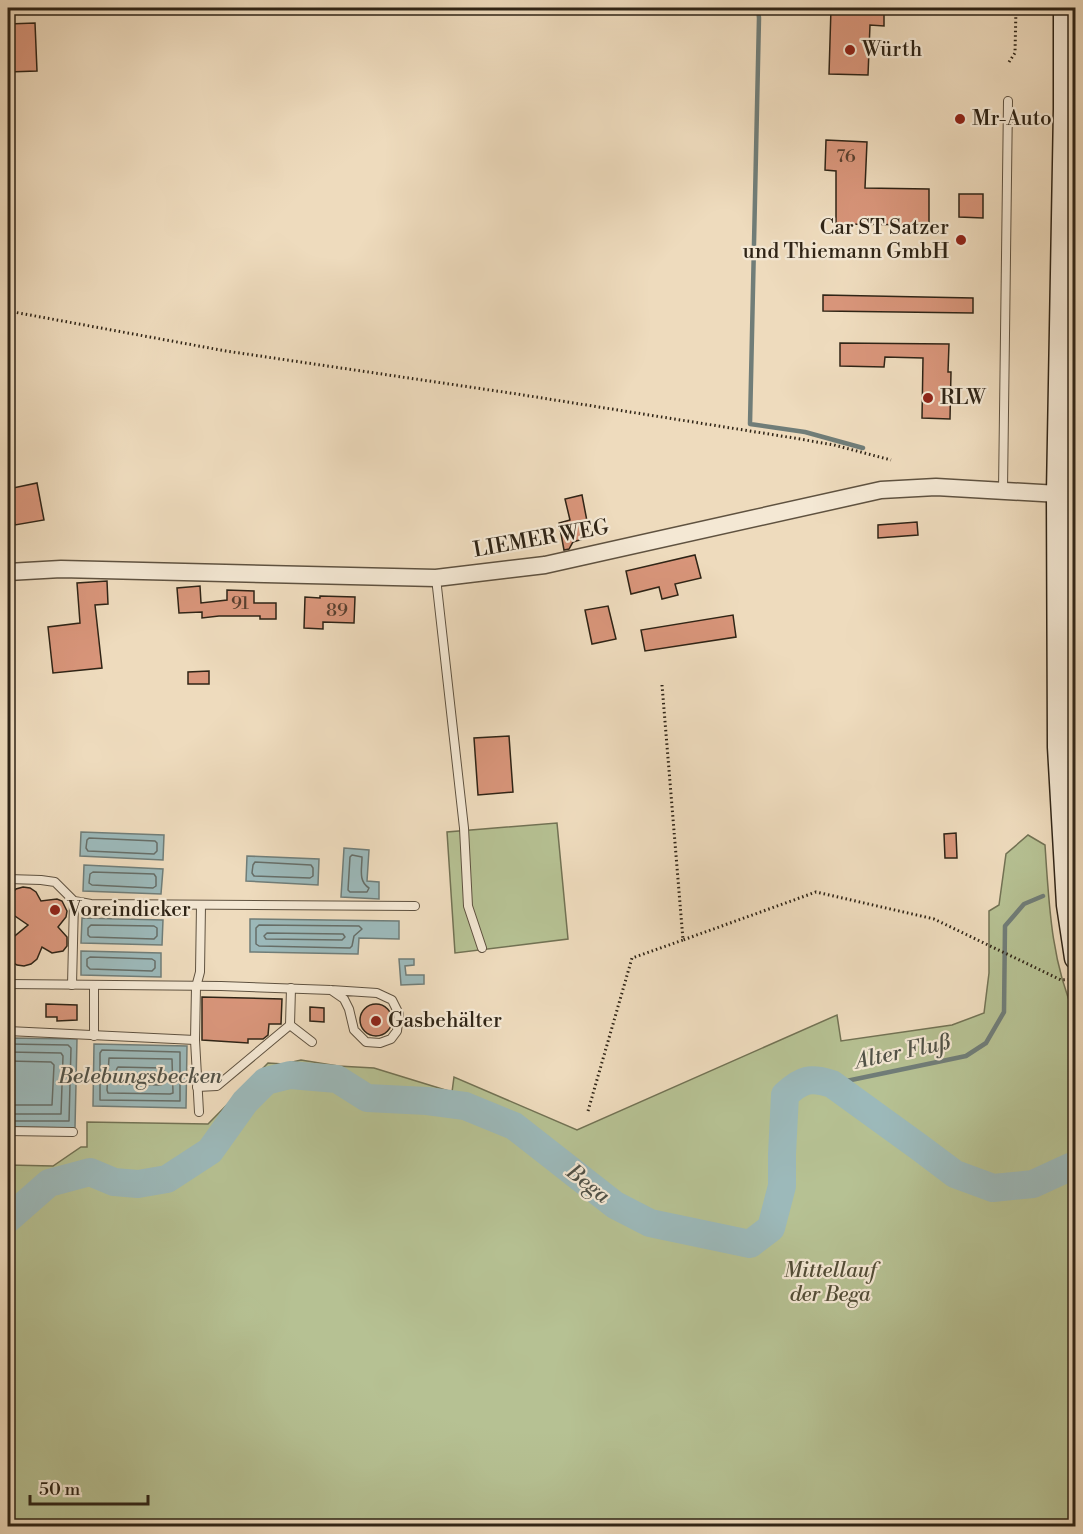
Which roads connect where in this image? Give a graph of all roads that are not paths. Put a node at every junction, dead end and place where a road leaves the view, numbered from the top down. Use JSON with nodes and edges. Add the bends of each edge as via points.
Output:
{"nodes":[{"id":1,"x":1065,"y":8,"type":"edge"},
{"id":2,"x":1008,"y":101,"type":"dead end"},
{"id":3,"x":1070,"y":110,"type":"edge"},
{"id":4,"x":1003,"y":490,"type":"junction"},
{"id":5,"x":1067,"y":494,"type":"edge"},
{"id":6,"x":8,"y":572,"type":"edge"},
{"id":7,"x":436,"y":578,"type":"junction"},
{"id":8,"x":8,"y":879,"type":"edge"},
{"id":9,"x":74,"y":901,"type":"junction"},
{"id":10,"x":201,"y":905,"type":"junction"},
{"id":11,"x":415,"y":906,"type":"dead end"},
{"id":12,"x":1073,"y":934,"type":"edge"},
{"id":13,"x":482,"y":948,"type":"dead end"},
{"id":14,"x":1076,"y":958,"type":"edge"},
{"id":15,"x":8,"y":984,"type":"edge"},
{"id":16,"x":72,"y":985,"type":"junction"},
{"id":17,"x":94,"y":985,"type":"junction"},
{"id":18,"x":196,"y":987,"type":"junction"},
{"id":19,"x":291,"y":988,"type":"junction"},
{"id":20,"x":331,"y":990,"type":"junction"},
{"id":21,"x":290,"y":1025,"type":"junction"},
{"id":22,"x":8,"y":1031,"type":"edge"},
{"id":23,"x":94,"y":1036,"type":"junction"},
{"id":24,"x":195,"y":1040,"type":"junction"},
{"id":25,"x":312,"y":1042,"type":"dead end"},
{"id":26,"x":197,"y":1087,"type":"junction"},
{"id":27,"x":199,"y":1112,"type":"dead end"},
{"id":28,"x":8,"y":1131,"type":"edge"},
{"id":29,"x":73,"y":1132,"type":"dead end"}],
"edges":[{"from":1,"to":3,"type":"street"},
{"from":2,"to":4,"type":"lane"},
{"from":3,"to":5,"type":"street"},
{"from":4,"to":5,"type":"street","name":"LIEMER WEG"},
{"from":4,"to":7,"type":"street","name":"LIEMER WEG","via":[[881,490],[545,565]]},
{"from":5,"to":12,"type":"street","via":[[1059,747]]},
{"from":6,"to":7,"type":"street","name":"LIEMER WEG","via":[[61,569]]},
{"from":7,"to":13,"type":"lane","via":[[464,828],[468,906]]},
{"from":8,"to":9,"type":"lane","via":[[55,882]]},
{"from":9,"to":10,"type":"lane"},
{"from":9,"to":16,"type":"lane"},
{"from":10,"to":11,"type":"lane"},
{"from":10,"to":18,"type":"lane","via":[[200,972]]},
{"from":12,"to":14,"type":"street"},
{"from":15,"to":16,"type":"lane"},
{"from":16,"to":17,"type":"lane"},
{"from":17,"to":18,"type":"lane"},
{"from":17,"to":23,"type":"lane"},
{"from":18,"to":19,"type":"lane"},
{"from":18,"to":24,"type":"lane"},
{"from":19,"to":20,"type":"lane"},
{"from":19,"to":21,"type":"lane"},
{"from":20,"to":20,"type":"lane","via":[[377,993],[392,1000],[399,1014],[398,1031],[392,1039],[366,1042],[354,1030],[344,999]]},
{"from":21,"to":25,"type":"lane"},
{"from":21,"to":26,"type":"lane","via":[[217,1086]]},
{"from":22,"to":23,"type":"lane"},
{"from":23,"to":24,"type":"lane"},
{"from":24,"to":26,"type":"lane"},
{"from":26,"to":27,"type":"lane"},
{"from":28,"to":29,"type":"lane"}]}
